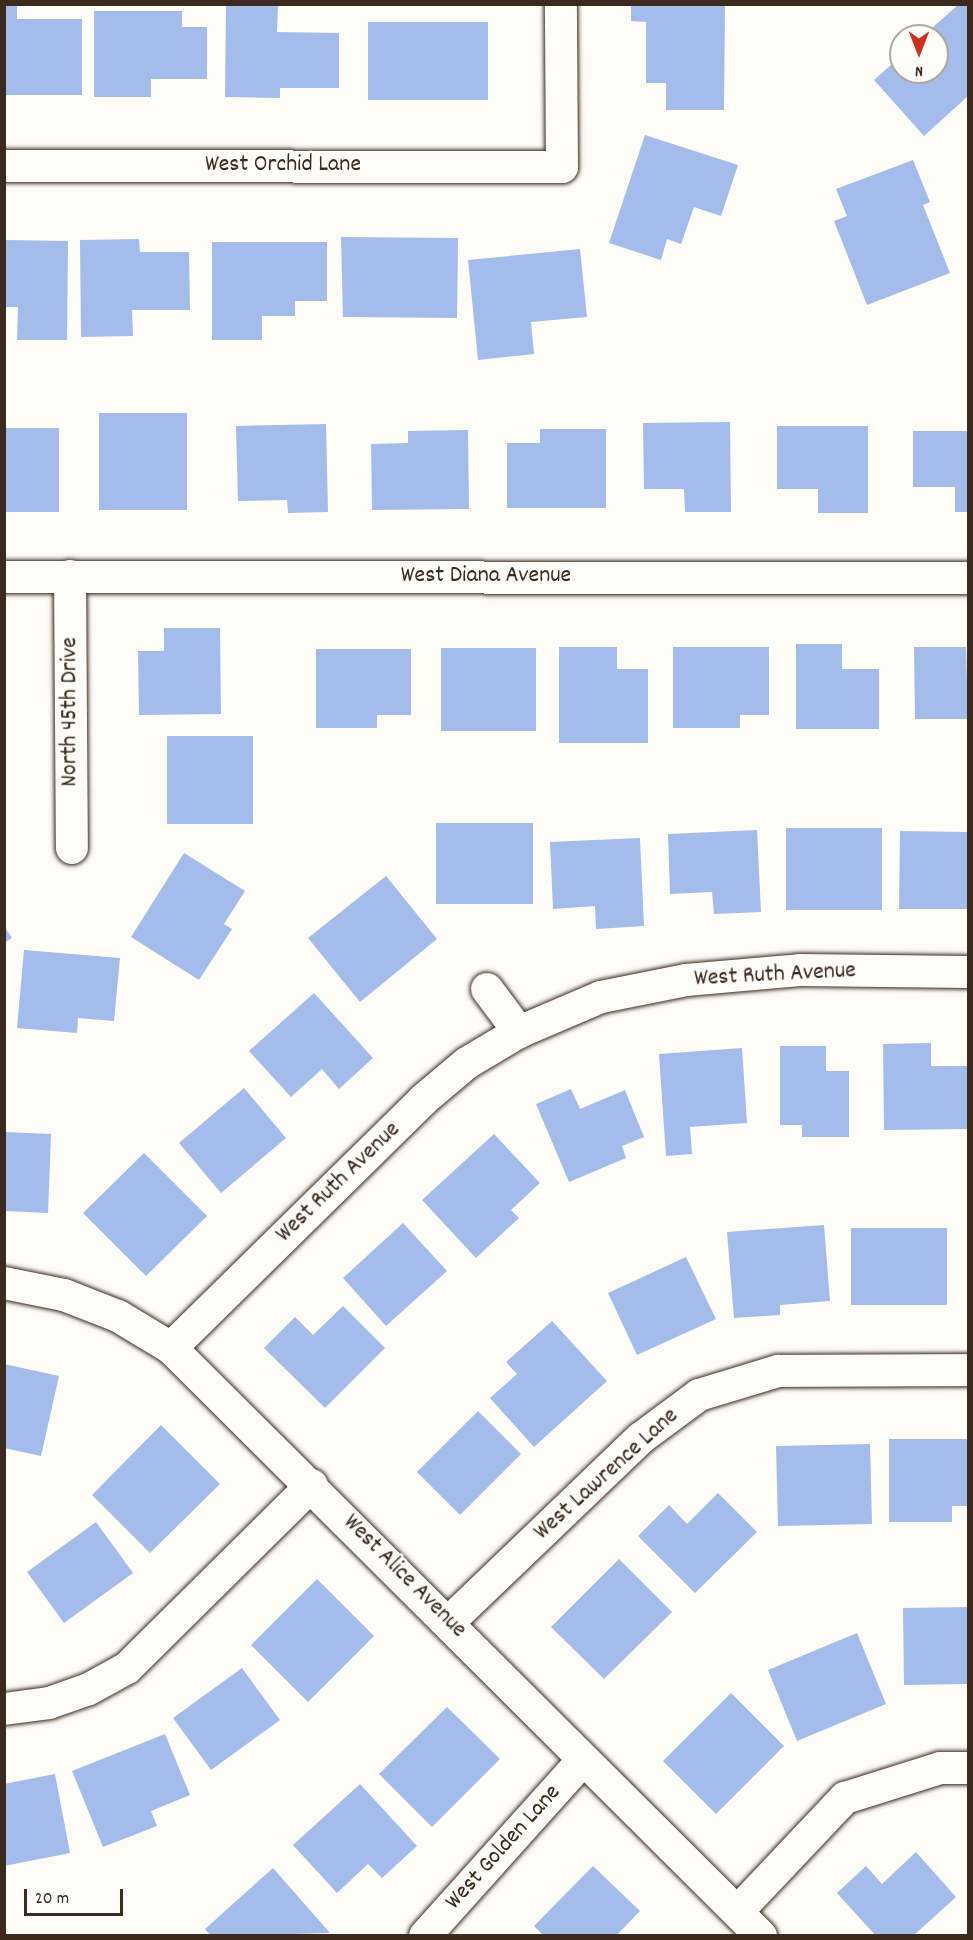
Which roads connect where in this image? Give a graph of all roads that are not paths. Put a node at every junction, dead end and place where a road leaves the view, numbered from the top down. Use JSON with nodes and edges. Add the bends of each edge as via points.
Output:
{"nodes":[{"id":1,"x":561,"y":4,"type":"edge"},
{"id":2,"x":4,"y":165,"type":"edge"},
{"id":3,"x":70,"y":576,"type":"junction"},
{"id":4,"x":4,"y":577,"type":"edge"},
{"id":5,"x":969,"y":578,"type":"edge"},
{"id":6,"x":72,"y":848,"type":"dead end"},
{"id":7,"x":969,"y":972,"type":"edge"},
{"id":8,"x":487,"y":989,"type":"dead end"},
{"id":9,"x":519,"y":1032,"type":"junction"},
{"id":10,"x":4,"y":1283,"type":"edge"},
{"id":11,"x":171,"y":1348,"type":"junction"},
{"id":12,"x":969,"y":1370,"type":"edge"},
{"id":13,"x":312,"y":1485,"type":"junction"},
{"id":14,"x":449,"y":1622,"type":"junction"},
{"id":15,"x":4,"y":1709,"type":"edge"},
{"id":16,"x":583,"y":1760,"type":"junction"},
{"id":17,"x":969,"y":1767,"type":"edge"},
{"id":18,"x":738,"y":1911,"type":"junction"},
{"id":19,"x":425,"y":1935,"type":"edge"},
{"id":20,"x":761,"y":1935,"type":"edge"}],
"edges":[{"from":1,"to":2,"type":"street","name":"West Orchid Lane","via":[[562,166]]},
{"from":3,"to":4,"type":"street","name":"West Diana Avenue"},
{"from":3,"to":5,"type":"street","name":"West Diana Avenue"},
{"from":3,"to":6,"type":"street","name":"North 45th Drive"},
{"from":7,"to":9,"type":"street","name":"West Ruth Avenue","via":[[800,970],[686,980],[601,997]]},
{"from":8,"to":9,"type":"street"},
{"from":9,"to":11,"type":"street","name":"West Ruth Avenue","via":[[467,1063],[423,1100]]},
{"from":10,"to":11,"type":"street","name":"West Alice Avenue","via":[[118,1316]]},
{"from":11,"to":13,"type":"street","name":"West Alice Avenue"},
{"from":12,"to":14,"type":"street","name":"West Lawrence Lane","via":[[778,1371],[699,1395],[641,1438]]},
{"from":13,"to":14,"type":"street","name":"West Alice Avenue"},
{"from":13,"to":15,"type":"street","via":[[127,1668],[89,1689],[49,1703]]},
{"from":14,"to":16,"type":"street","name":"West Alice Avenue"},
{"from":16,"to":18,"type":"street","name":"West Alice Avenue"},
{"from":16,"to":19,"type":"street","name":"West Golden Lane"},
{"from":17,"to":18,"type":"street","via":[[940,1768],[844,1798]]},
{"from":18,"to":20,"type":"street","name":"West Alice Avenue"}]}
